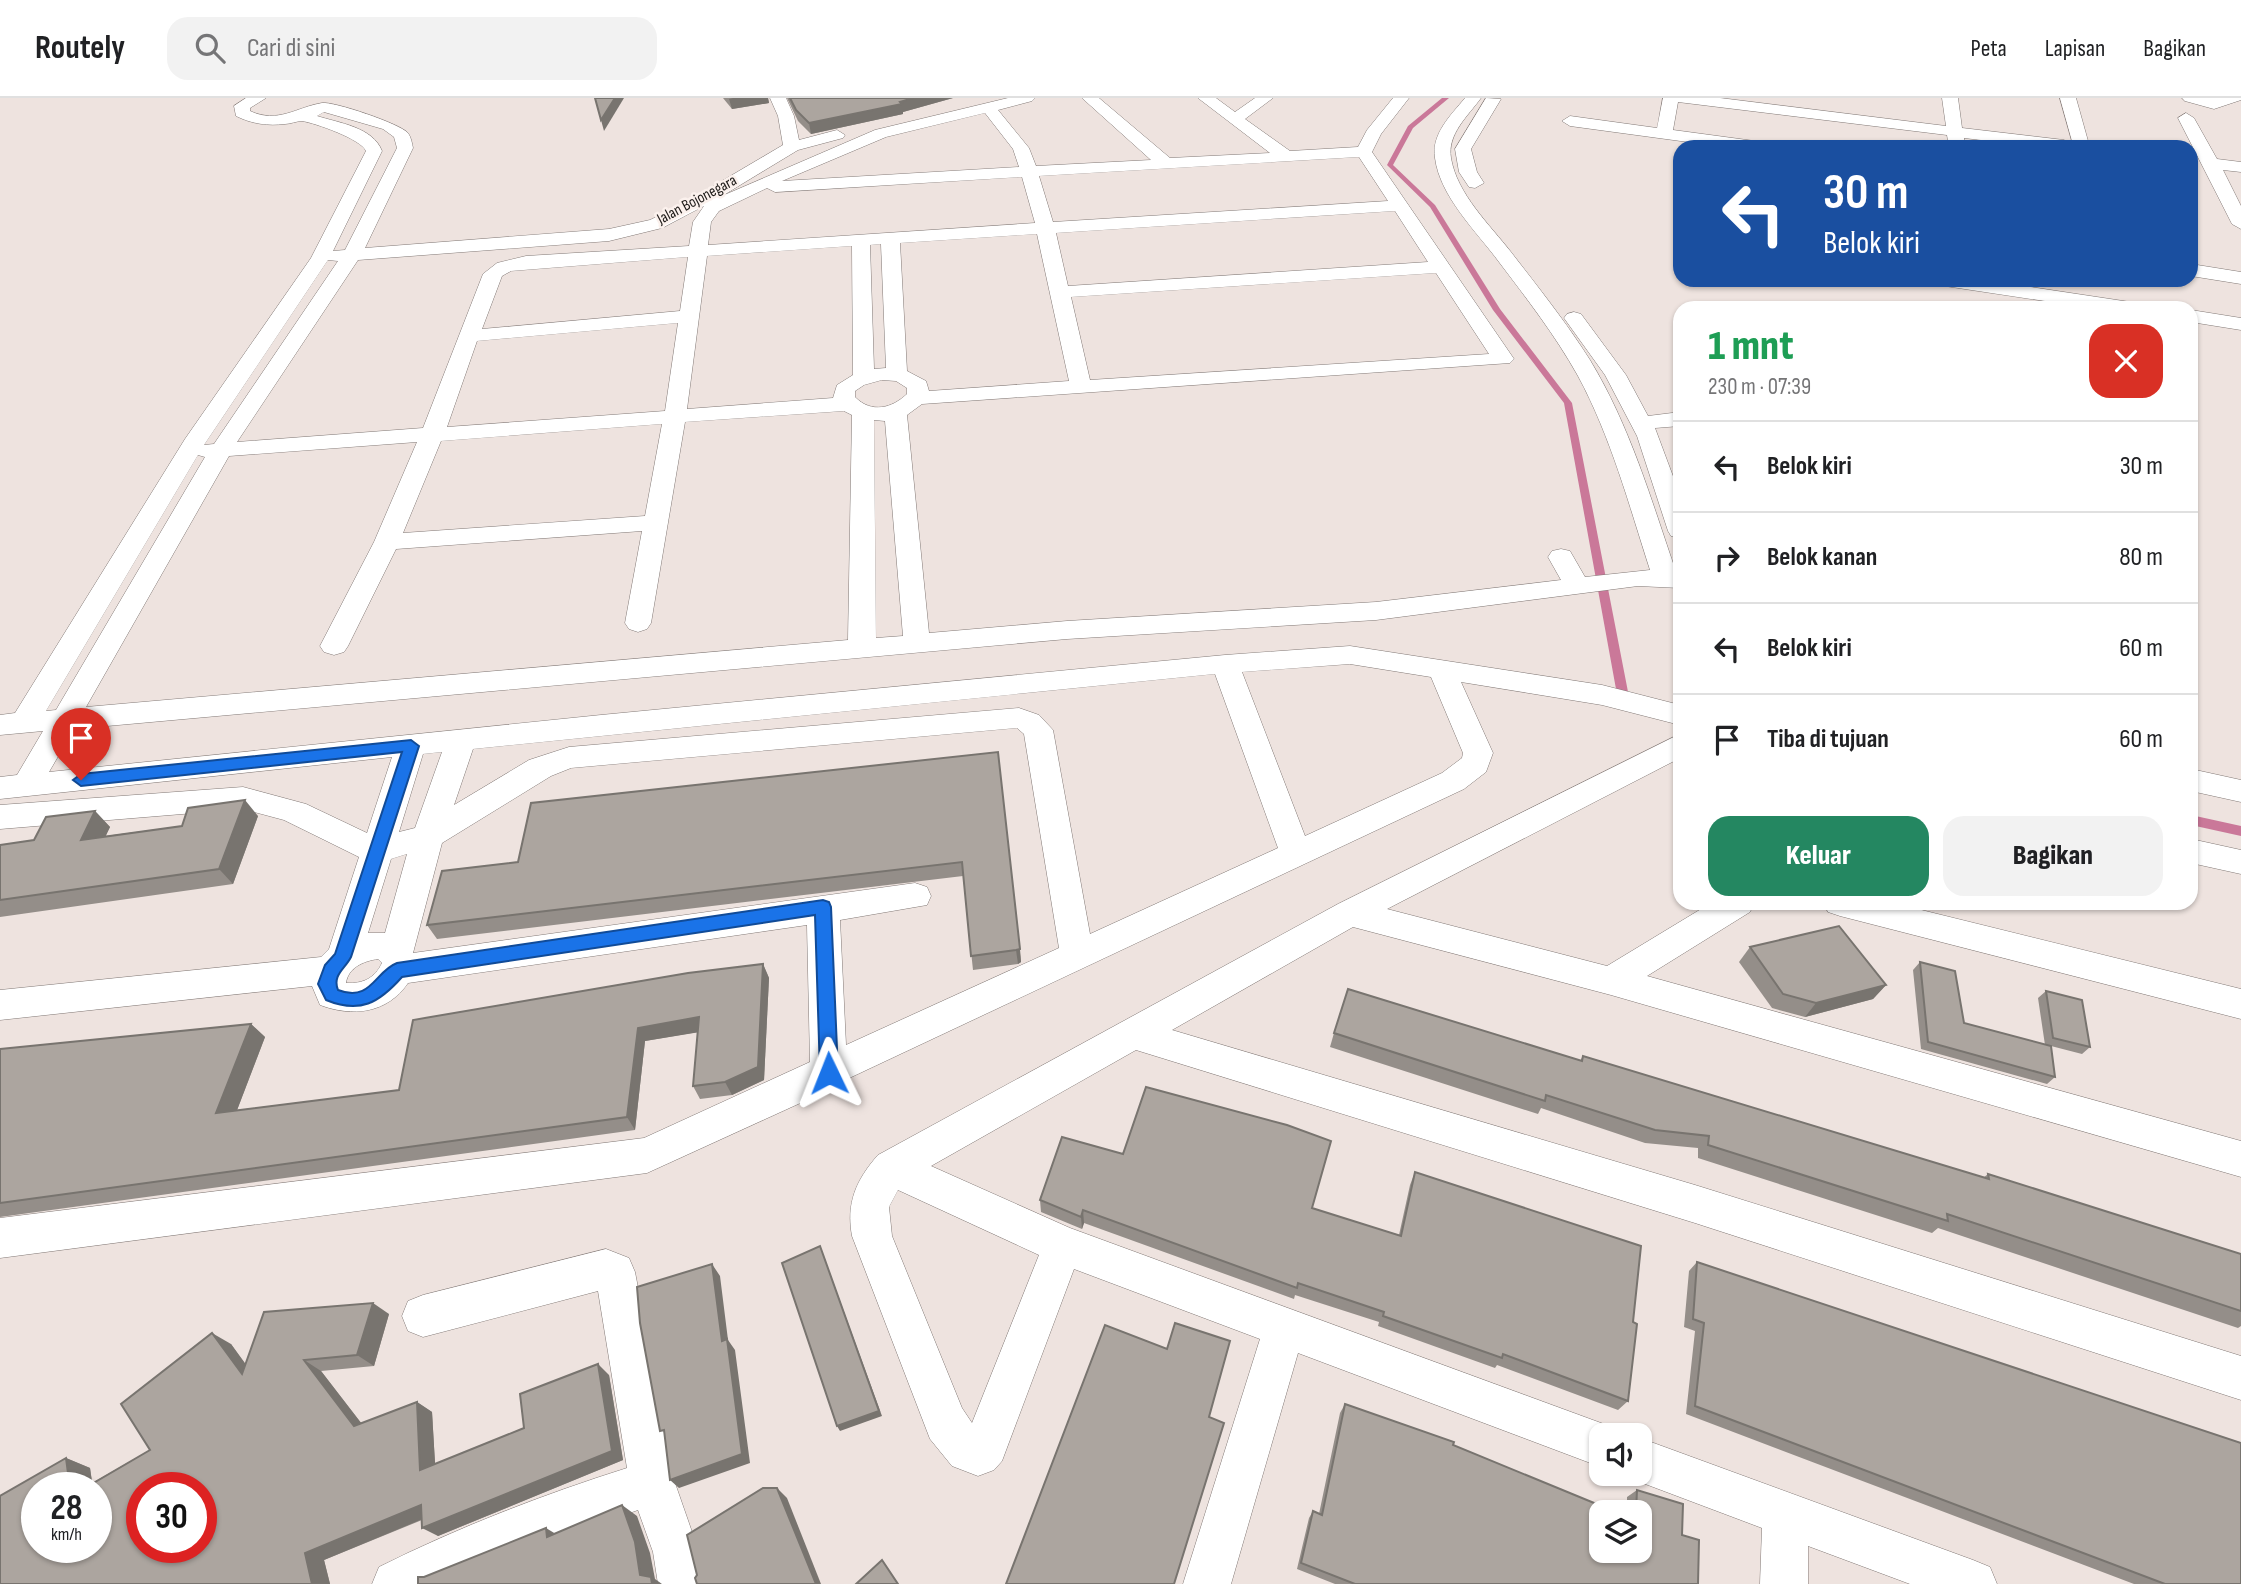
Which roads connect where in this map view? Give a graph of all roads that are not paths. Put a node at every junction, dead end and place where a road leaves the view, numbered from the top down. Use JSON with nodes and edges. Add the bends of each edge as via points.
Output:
{"nodes":[{"id":1,"x":258,"y":98,"type":"edge"},
{"id":2,"x":778,"y":98,"type":"edge"},
{"id":3,"x":1027,"y":98,"type":"edge"},
{"id":4,"x":1090,"y":98,"type":"edge"},
{"id":5,"x":1210,"y":98,"type":"edge"},
{"id":6,"x":1265,"y":98,"type":"edge"},
{"id":7,"x":1401,"y":98,"type":"edge"},
{"id":8,"x":1473,"y":98,"type":"edge"},
{"id":9,"x":1494,"y":98,"type":"edge"},
{"id":10,"x":1671,"y":98,"type":"edge"},
{"id":11,"x":1682,"y":98,"type":"edge"},
{"id":12,"x":1950,"y":98,"type":"edge"},
{"id":13,"x":2067,"y":98,"type":"edge"},
{"id":14,"x":2190,"y":98,"type":"edge"},
{"id":15,"x":2235,"y":98,"type":"edge"},
{"id":16,"x":988,"y":102,"type":"edge"},
{"id":17,"x":327,"y":103,"type":"edge"},
{"id":18,"x":301,"y":116,"type":"junction"},
{"id":19,"x":2186,"y":118,"type":"dead end"},
{"id":20,"x":1235,"y":119,"type":"junction"},
{"id":21,"x":1570,"y":121,"type":"dead end"},
{"id":22,"x":1004,"y":126,"type":"junction"},
{"id":23,"x":881,"y":133,"type":"junction"},
{"id":24,"x":1664,"y":134,"type":"junction"},
{"id":25,"x":1956,"y":139,"type":"edge"},
{"id":26,"x":1709,"y":140,"type":"edge"},
{"id":27,"x":1980,"y":140,"type":"edge"},
{"id":28,"x":2075,"y":140,"type":"edge"},
{"id":29,"x":792,"y":146,"type":"junction"},
{"id":30,"x":1364,"y":152,"type":"junction"},
{"id":31,"x":1288,"y":158,"type":"junction"},
{"id":32,"x":1443,"y":160,"type":"junction"},
{"id":33,"x":1466,"y":161,"type":"junction"},
{"id":34,"x":2198,"y":162,"type":"edge"},
{"id":35,"x":1166,"y":163,"type":"junction"},
{"id":36,"x":2211,"y":163,"type":"junction"},
{"id":37,"x":2241,"y":167,"type":"edge"},
{"id":38,"x":1029,"y":171,"type":"junction"},
{"id":39,"x":752,"y":188,"type":"junction"},
{"id":40,"x":1486,"y":199,"type":"dead end"},
{"id":41,"x":1402,"y":205,"type":"junction"},
{"id":42,"x":2241,"y":224,"type":"edge"},
{"id":43,"x":1045,"y":226,"type":"junction"},
{"id":44,"x":1510,"y":232,"type":"dead end"},
{"id":45,"x":890,"y":237,"type":"junction"},
{"id":46,"x":861,"y":239,"type":"junction"},
{"id":47,"x":698,"y":251,"type":"junction"},
{"id":48,"x":352,"y":255,"type":"junction"},
{"id":49,"x":320,"y":258,"type":"junction"},
{"id":50,"x":1442,"y":267,"type":"junction"},
{"id":51,"x":2198,"y":271,"type":"edge"},
{"id":52,"x":2241,"y":278,"type":"edge"},
{"id":53,"x":2001,"y":287,"type":"edge"},
{"id":54,"x":1059,"y":292,"type":"junction"},
{"id":55,"x":2114,"y":301,"type":"edge"},
{"id":56,"x":690,"y":316,"type":"junction"},
{"id":57,"x":2198,"y":317,"type":"edge"},
{"id":58,"x":2241,"y":324,"type":"edge"},
{"id":59,"x":469,"y":336,"type":"junction"},
{"id":60,"x":1490,"y":339,"type":"junction"},
{"id":61,"x":1079,"y":379,"type":"junction"},
{"id":62,"x":909,"y":385,"type":"junction"},
{"id":63,"x":855,"y":395,"type":"junction"},
{"id":64,"x":676,"y":407,"type":"junction"},
{"id":65,"x":895,"y":411,"type":"junction"},
{"id":66,"x":1673,"y":421,"type":"edge"},
{"id":67,"x":436,"y":427,"type":"junction"},
{"id":68,"x":1645,"y":429,"type":"junction"},
{"id":69,"x":1616,"y":435,"type":"junction"},
{"id":70,"x":226,"y":443,"type":"junction"},
{"id":71,"x":192,"y":445,"type":"junction"},
{"id":72,"x":1673,"y":511,"type":"edge"},
{"id":73,"x":654,"y":523,"type":"junction"},
{"id":74,"x":387,"y":542,"type":"junction"},
{"id":75,"x":1561,"y":556,"type":"dead end"},
{"id":76,"x":1673,"y":580,"type":"edge"},
{"id":77,"x":1587,"y":584,"type":"junction"},
{"id":78,"x":1376,"y":611,"type":"junction"},
{"id":79,"x":638,"y":623,"type":"dead end"},
{"id":80,"x":917,"y":644,"type":"junction"},
{"id":81,"x":334,"y":646,"type":"dead end"},
{"id":82,"x":862,"y":648,"type":"junction"},
{"id":83,"x":1377,"y":658,"type":"junction"},
{"id":84,"x":1225,"y":664,"type":"junction"},
{"id":85,"x":1441,"y":669,"type":"junction"},
{"id":86,"x":1672,"y":712,"type":"edge"},
{"id":87,"x":64,"y":719,"type":"junction"},
{"id":88,"x":12,"y":724,"type":"edge"},
{"id":89,"x":461,"y":740,"type":"junction"},
{"id":90,"x":411,"y":746,"type":"junction"},
{"id":91,"x":1673,"y":749,"type":"edge"},
{"id":92,"x":2198,"y":782,"type":"edge"},
{"id":93,"x":13,"y":787,"type":"edge"},
{"id":94,"x":2241,"y":791,"type":"edge"},
{"id":95,"x":0,"y":817,"type":"edge"},
{"id":96,"x":428,"y":836,"type":"junction"},
{"id":97,"x":375,"y":852,"type":"junction"},
{"id":98,"x":2198,"y":852,"type":"edge"},
{"id":99,"x":1296,"y":855,"type":"junction"},
{"id":100,"x":2241,"y":862,"type":"edge"},
{"id":101,"x":915,"y":896,"type":"dead end"},
{"id":102,"x":823,"y":907,"type":"junction"},
{"id":103,"x":1727,"y":910,"type":"edge"},
{"id":104,"x":1868,"y":910,"type":"edge"},
{"id":105,"x":1350,"y":914,"type":"junction"},
{"id":106,"x":1077,"y":956,"type":"junction"},
{"id":107,"x":396,"y":962,"type":"junction"},
{"id":108,"x":337,"y":964,"type":"junction"},
{"id":109,"x":1611,"y":981,"type":"junction"},
{"id":110,"x":2241,"y":1004,"type":"edge"},
{"id":111,"x":0,"y":1005,"type":"edge"},
{"id":112,"x":1134,"y":1034,"type":"junction"},
{"id":113,"x":829,"y":1073,"type":"junction"},
{"id":114,"x":2241,"y":1159,"type":"edge"},
{"id":115,"x":892,"y":1168,"type":"junction"},
{"id":116,"x":0,"y":1238,"type":"edge"},
{"id":117,"x":1063,"y":1245,"type":"junction"},
{"id":118,"x":424,"y":1316,"type":"dead end"},
{"id":119,"x":1285,"y":1327,"type":"junction"},
{"id":120,"x":2241,"y":1378,"type":"edge"},
{"id":121,"x":1589,"y":1441,"type":"edge"},
{"id":122,"x":1652,"y":1464,"type":"edge"},
{"id":123,"x":652,"y":1483,"type":"junction"},
{"id":124,"x":1785,"y":1514,"type":"junction"},
{"id":125,"x":396,"y":1584,"type":"edge"},
{"id":126,"x":682,"y":1584,"type":"edge"},
{"id":127,"x":1207,"y":1584,"type":"edge"},
{"id":128,"x":1784,"y":1584,"type":"edge"},
{"id":129,"x":1973,"y":1584,"type":"edge"}],
"edges":[{"from":1,"to":18,"type":"street","via":[[243,106],[243,113],[278,120]]},
{"from":2,"to":29,"type":"street"},
{"from":3,"to":16,"type":"street"},
{"from":4,"to":35,"type":"street"},
{"from":5,"to":20,"type":"street"},
{"from":6,"to":20,"type":"street"},
{"from":7,"to":30,"type":"street"},
{"from":8,"to":32,"type":"street","via":[[1447,130]]},
{"from":9,"to":33,"type":"street","via":[[1463,149]]},
{"from":10,"to":24,"type":"street"},
{"from":11,"to":25,"type":"street"},
{"from":12,"to":25,"type":"street"},
{"from":13,"to":28,"type":"street"},
{"from":14,"to":15,"type":"street","via":[[2214,104]]},
{"from":16,"to":22,"type":"street"},
{"from":16,"to":23,"type":"street"},
{"from":16,"to":29,"type":"street","name":"Jalan Bojonegara"},
{"from":17,"to":18,"type":"street"},
{"from":17,"to":48,"type":"street","via":[[388,126],[401,135],[405,148]]},
{"from":18,"to":49,"type":"street","via":[[354,133],[371,143],[374,151]]},
{"from":19,"to":36,"type":"street"},
{"from":20,"to":31,"type":"street"},
{"from":21,"to":24,"type":"street"},
{"from":22,"to":23,"type":"street"},
{"from":22,"to":38,"type":"street","via":[[1021,148]]},
{"from":23,"to":39,"type":"street"},
{"from":24,"to":26,"type":"street"},
{"from":25,"to":27,"type":"street"},
{"from":29,"to":48,"type":"street","name":"Jalan Bojonegara","via":[[656,224],[537,243]]},
{"from":30,"to":31,"type":"street"},
{"from":30,"to":41,"type":"street"},
{"from":31,"to":35,"type":"street"},
{"from":32,"to":33,"type":"street"},
{"from":32,"to":69,"type":"street","via":[[1462,198],[1587,373]]},
{"from":33,"to":40,"type":"street"},
{"from":34,"to":36,"type":"street"},
{"from":35,"to":38,"type":"street"},
{"from":36,"to":37,"type":"street"},
{"from":36,"to":42,"type":"street"},
{"from":38,"to":39,"type":"street"},
{"from":38,"to":43,"type":"street"},
{"from":39,"to":47,"type":"street","via":[[713,207],[702,222]]},
{"from":41,"to":43,"type":"street"},
{"from":41,"to":50,"type":"street"},
{"from":43,"to":45,"type":"street"},
{"from":43,"to":54,"type":"street"},
{"from":44,"to":68,"type":"street","via":[[1615,375]]},
{"from":45,"to":46,"type":"street"},
{"from":45,"to":62,"type":"street"},
{"from":46,"to":47,"type":"street"},
{"from":46,"to":63,"type":"street"},
{"from":47,"to":56,"type":"street"},
{"from":47,"to":59,"type":"street","via":[[510,264],[493,274]]},
{"from":48,"to":49,"type":"street","name":"Jalan Bojonegara"},
{"from":48,"to":70,"type":"street"},
{"from":49,"to":71,"type":"street"},
{"from":50,"to":54,"type":"street"},
{"from":50,"to":60,"type":"street"},
{"from":51,"to":52,"type":"street"},
{"from":53,"to":55,"type":"street"},
{"from":54,"to":61,"type":"street"},
{"from":56,"to":59,"type":"street"},
{"from":56,"to":64,"type":"street"},
{"from":57,"to":58,"type":"street"},
{"from":59,"to":67,"type":"street"},
{"from":60,"to":61,"type":"street"},
{"from":60,"to":61,"type":"street","via":[[1503,359]]},
{"from":61,"to":62,"type":"street"},
{"from":62,"to":63,"type":"street","via":[[882,374]]},
{"from":62,"to":65,"type":"street","via":[[910,405]]},
{"from":63,"to":64,"type":"street"},
{"from":63,"to":65,"type":"street"},
{"from":63,"to":82,"type":"street"},
{"from":64,"to":67,"type":"street"},
{"from":64,"to":73,"type":"street"},
{"from":65,"to":80,"type":"street"},
{"from":66,"to":68,"type":"street"},
{"from":67,"to":70,"type":"street"},
{"from":67,"to":74,"type":"street"},
{"from":68,"to":69,"type":"street"},
{"from":68,"to":72,"type":"street"},
{"from":69,"to":76,"type":"street"},
{"from":70,"to":71,"type":"street"},
{"from":70,"to":87,"type":"street"},
{"from":71,"to":88,"type":"street"},
{"from":73,"to":74,"type":"street"},
{"from":73,"to":79,"type":"street"},
{"from":74,"to":81,"type":"street"},
{"from":75,"to":77,"type":"street"},
{"from":76,"to":77,"type":"street","via":[[1638,578]]},
{"from":77,"to":78,"type":"street"},
{"from":78,"to":80,"type":"street"},
{"from":78,"to":83,"type":"street"},
{"from":80,"to":82,"type":"street"},
{"from":82,"to":87,"type":"street"},
{"from":83,"to":84,"type":"street"},
{"from":83,"to":85,"type":"street"},
{"from":84,"to":89,"type":"street"},
{"from":84,"to":99,"type":"street"},
{"from":85,"to":86,"type":"street","via":[[1602,695]]},
{"from":85,"to":99,"type":"street","via":[[1478,752],[1475,764],[1453,781]]},
{"from":87,"to":88,"type":"street"},
{"from":87,"to":93,"type":"street"},
{"from":89,"to":90,"type":"street"},
{"from":89,"to":96,"type":"street"},
{"from":90,"to":93,"type":"street"},
{"from":90,"to":97,"type":"street"},
{"from":91,"to":105,"type":"street"},
{"from":92,"to":94,"type":"street"},
{"from":95,"to":97,"type":"street","via":[[243,798],[269,800]]},
{"from":96,"to":97,"type":"street"},
{"from":96,"to":106,"type":"street","via":[[540,768],[569,758],[1019,718],[1038,730]]},
{"from":96,"to":107,"type":"street"},
{"from":97,"to":108,"type":"street"},
{"from":98,"to":100,"type":"street"},
{"from":99,"to":106,"type":"street"},
{"from":101,"to":102,"type":"street"},
{"from":102,"to":107,"type":"street"},
{"from":102,"to":113,"type":"street"},
{"from":103,"to":109,"type":"street"},
{"from":104,"to":110,"type":"street"},
{"from":105,"to":109,"type":"street"},
{"from":105,"to":112,"type":"street"},
{"from":106,"to":113,"type":"street"},
{"from":107,"to":108,"type":"street","via":[[388,947],[376,945],[359,948]]},
{"from":107,"to":108,"type":"street","via":[[379,991],[345,1000],[332,995],[327,984]]},
{"from":108,"to":111,"type":"street"},
{"from":109,"to":114,"type":"street"},
{"from":112,"to":115,"type":"street"},
{"from":112,"to":120,"type":"street","via":[[1695,1204]]},
{"from":113,"to":116,"type":"street","via":[[647,1155]]},
{"from":115,"to":117,"type":"street"},
{"from":115,"to":117,"type":"street","via":[[869,1198],[872,1236],[946,1423],[970,1453],[978,1454],[986,1445]]},
{"from":117,"to":119,"type":"street"},
{"from":118,"to":123,"type":"street","via":[[606,1269],[615,1272]]},
{"from":119,"to":121,"type":"street"},
{"from":119,"to":127,"type":"street"},
{"from":122,"to":124,"type":"street"},
{"from":123,"to":125,"type":"street","via":[[516,1531]]},
{"from":123,"to":126,"type":"street"},
{"from":124,"to":128,"type":"street"},
{"from":124,"to":129,"type":"street"}]}
